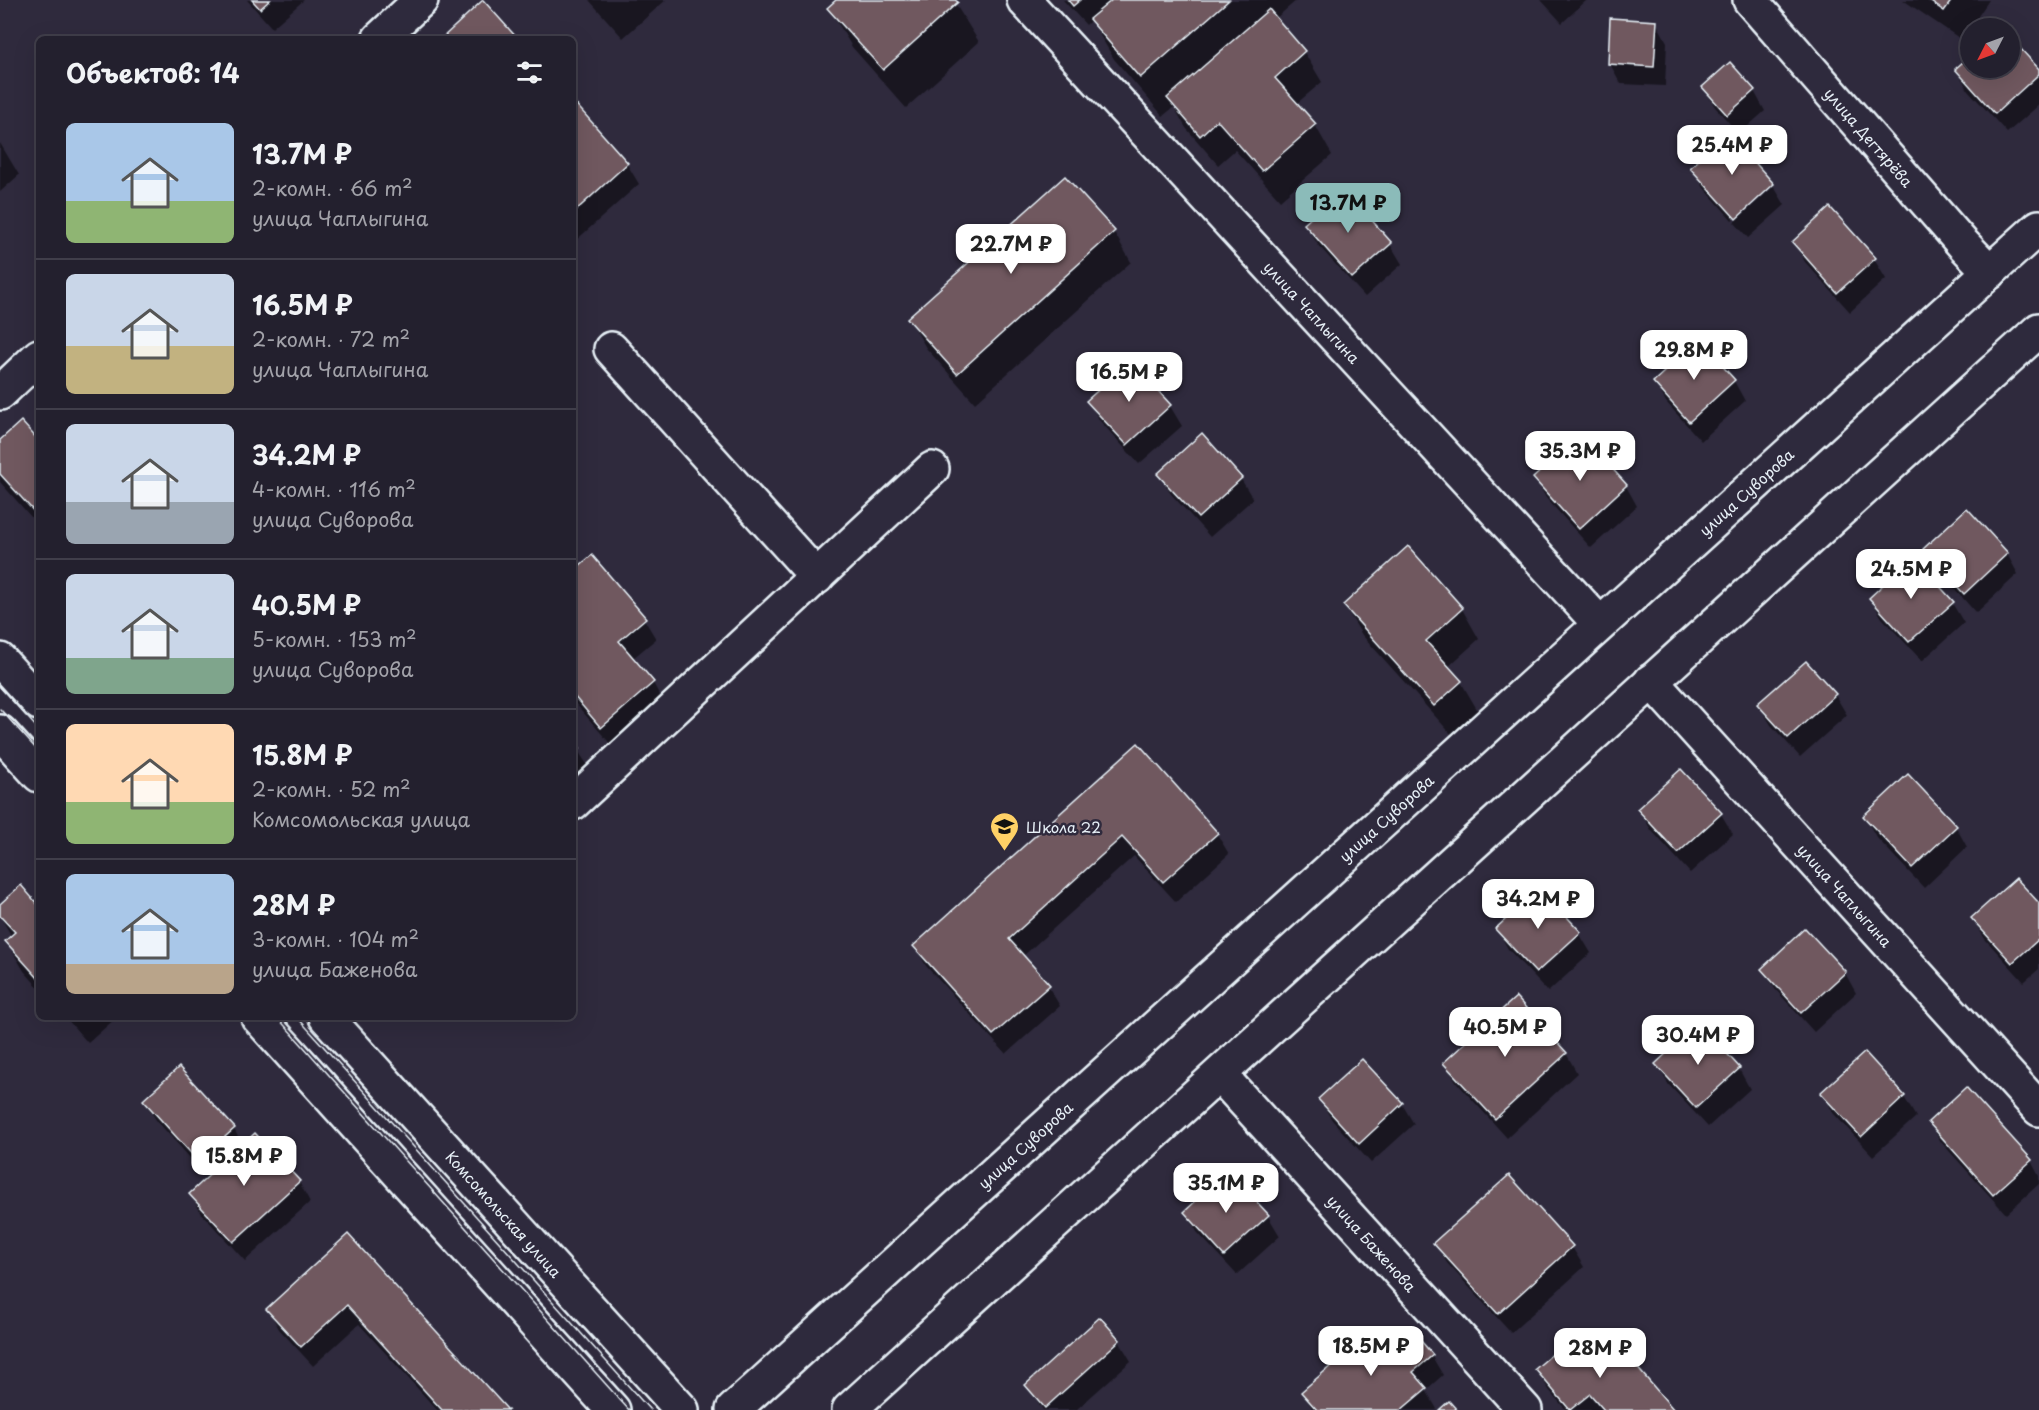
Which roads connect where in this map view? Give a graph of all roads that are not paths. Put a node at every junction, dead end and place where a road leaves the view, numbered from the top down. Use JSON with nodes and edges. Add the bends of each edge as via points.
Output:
{"nodes":[{"id":1,"x":421,"y":0,"type":"edge"},
{"id":2,"x":1024,"y":0,"type":"edge"},
{"id":3,"x":1750,"y":0,"type":"edge"},
{"id":4,"x":382,"y":36,"type":"edge"},
{"id":5,"x":2039,"y":227,"type":"edge"},
{"id":6,"x":1990,"y":272,"type":"junction"},
{"id":7,"x":2039,"y":330,"type":"edge"},
{"id":8,"x":611,"y":349,"type":"dead end"},
{"id":9,"x":36,"y":359,"type":"edge"},
{"id":10,"x":0,"y":393,"type":"edge"},
{"id":11,"x":932,"y":469,"type":"dead end"},
{"id":12,"x":817,"y":577,"type":"junction"},
{"id":13,"x":1600,"y":624,"type":"junction"},
{"id":14,"x":0,"y":660,"type":"edge"},
{"id":15,"x":1652,"y":681,"type":"junction"},
{"id":16,"x":36,"y":700,"type":"edge"},
{"id":17,"x":0,"y":732,"type":"edge"},
{"id":18,"x":36,"y":772,"type":"edge"},
{"id":19,"x":576,"y":800,"type":"edge"},
{"id":20,"x":261,"y":1020,"type":"edge"},
{"id":21,"x":334,"y":1020,"type":"edge"},
{"id":22,"x":1220,"y":1075,"type":"junction"},
{"id":23,"x":2039,"y":1109,"type":"edge"},
{"id":24,"x":613,"y":1410,"type":"edge"},
{"id":25,"x":682,"y":1410,"type":"edge"},
{"id":26,"x":732,"y":1410,"type":"edge"},
{"id":27,"x":849,"y":1410,"type":"edge"},
{"id":28,"x":1525,"y":1410,"type":"edge"}],
"edges":[{"from":1,"to":4,"type":"main road"},
{"from":2,"to":13,"type":"main road","name":"улица Чаплыгина"},
{"from":3,"to":6,"type":"main road","name":"улица Дегтярёва"},
{"from":5,"to":6,"type":"main road","name":"улица Суворова"},
{"from":6,"to":13,"type":"main road","name":"улица Суворова"},
{"from":7,"to":15,"type":"main road"},
{"from":8,"to":12,"type":"main road"},
{"from":9,"to":10,"type":"main road"},
{"from":11,"to":12,"type":"main road"},
{"from":12,"to":19,"type":"main road"},
{"from":13,"to":26,"type":"main road","name":"улица Суворова"},
{"from":14,"to":16,"type":"main road"},
{"from":15,"to":22,"type":"main road"},
{"from":15,"to":23,"type":"main road","name":"улица Чаплыгина"},
{"from":17,"to":18,"type":"main road"},
{"from":20,"to":24,"type":"main road"},
{"from":21,"to":25,"type":"main road","name":"Комсомольская улица"},
{"from":22,"to":27,"type":"main road"},
{"from":22,"to":28,"type":"main road","name":"улица Баженова"}]}
